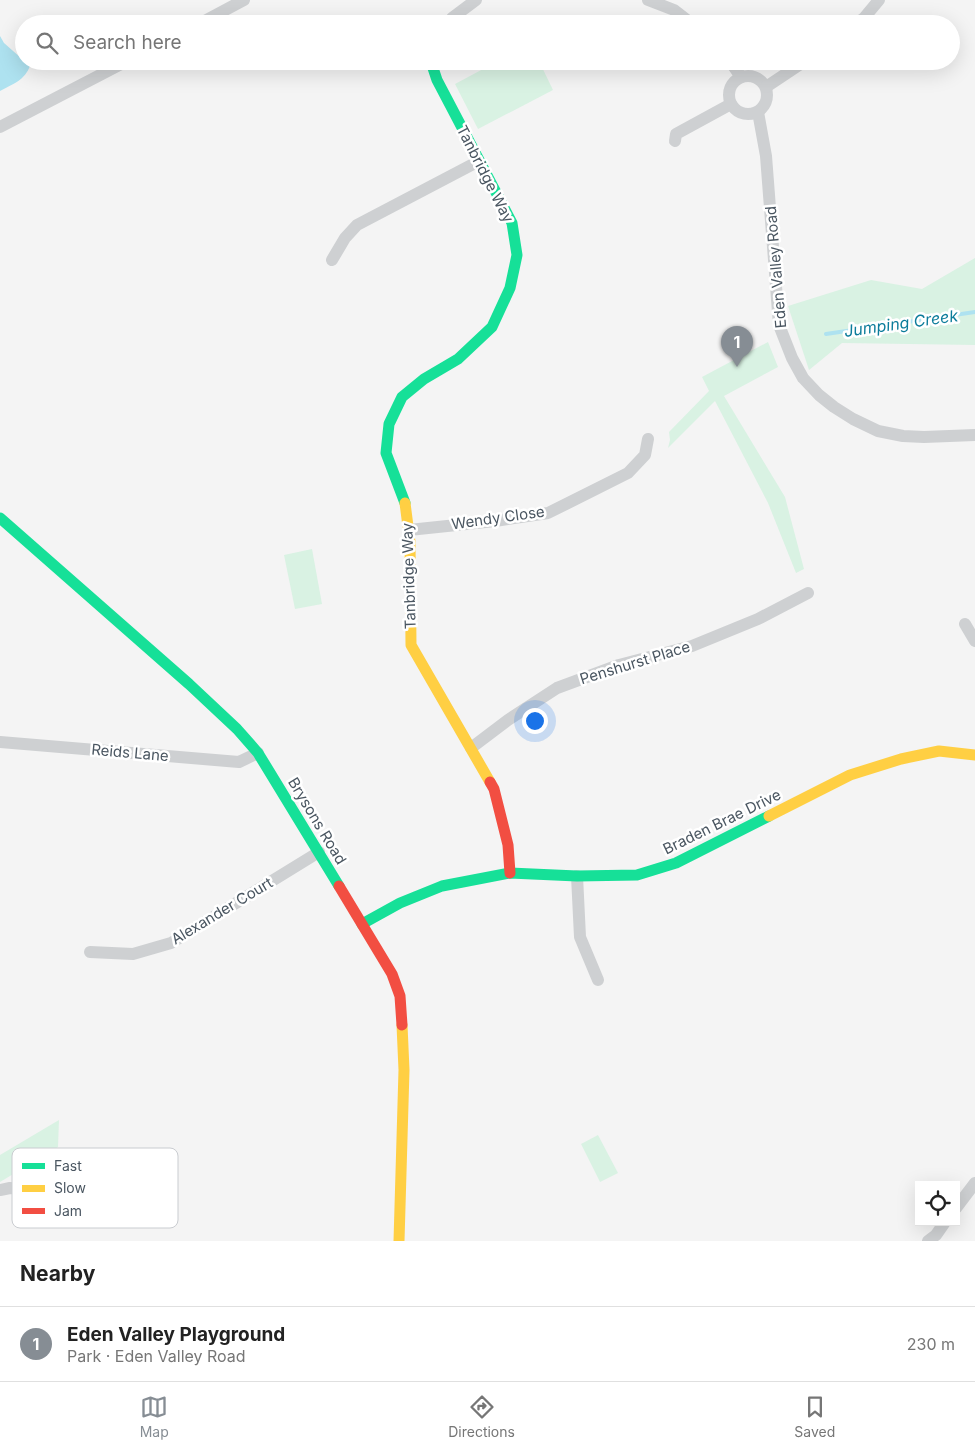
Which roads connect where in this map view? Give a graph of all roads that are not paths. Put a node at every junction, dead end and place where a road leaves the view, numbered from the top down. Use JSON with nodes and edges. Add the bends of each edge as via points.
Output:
{"nodes":[{"id":1,"x":244,"y":0,"type":"edge"},
{"id":2,"x":476,"y":0,"type":"edge"},
{"id":3,"x":648,"y":0,"type":"edge"},
{"id":4,"x":879,"y":0,"type":"edge"},
{"id":5,"x":216,"y":15,"type":"edge"},
{"id":6,"x":456,"y":15,"type":"edge"},
{"id":7,"x":680,"y":15,"type":"edge"},
{"id":8,"x":866,"y":15,"type":"edge"},
{"id":9,"x":110,"y":70,"type":"edge"},
{"id":10,"x":434,"y":70,"type":"edge"},
{"id":11,"x":737,"y":70,"type":"edge"},
{"id":12,"x":792,"y":70,"type":"edge"},
{"id":13,"x":741,"y":76,"type":"junction"},
{"id":14,"x":766,"y":87,"type":"junction"},
{"id":15,"x":731,"y":104,"type":"junction"},
{"id":16,"x":758,"y":112,"type":"junction"},
{"id":17,"x":0,"y":127,"type":"edge"},
{"id":18,"x":674,"y":136,"type":"dead end"},
{"id":19,"x":479,"y":161,"type":"junction"},
{"id":20,"x":332,"y":260,"type":"dead end"},
{"id":21,"x":975,"y":435,"type":"edge"},
{"id":22,"x":648,"y":439,"type":"dead end"},
{"id":23,"x":0,"y":518,"type":"edge"},
{"id":24,"x":409,"y":530,"type":"junction"},
{"id":25,"x":808,"y":593,"type":"dead end"},
{"id":26,"x":965,"y":624,"type":"dead end"},
{"id":27,"x":975,"y":640,"type":"edge"},
{"id":28,"x":0,"y":742,"type":"edge"},
{"id":29,"x":470,"y":748,"type":"junction"},
{"id":30,"x":258,"y":753,"type":"junction"},
{"id":31,"x":975,"y":755,"type":"edge"},
{"id":32,"x":319,"y":852,"type":"junction"},
{"id":33,"x":510,"y":873,"type":"junction"},
{"id":34,"x":577,"y":876,"type":"junction"},
{"id":35,"x":362,"y":924,"type":"junction"},
{"id":36,"x":90,"y":952,"type":"dead end"},
{"id":37,"x":598,"y":980,"type":"dead end"},
{"id":38,"x":975,"y":1183,"type":"edge"},
{"id":39,"x":960,"y":1203,"type":"edge"},
{"id":40,"x":942,"y":1226,"type":"edge"},
{"id":41,"x":399,"y":1241,"type":"edge"},
{"id":42,"x":928,"y":1241,"type":"edge"}],
"edges":[{"from":1,"to":5,"type":"street"},
{"from":2,"to":6,"type":"street"},
{"from":3,"to":7,"type":"street"},
{"from":4,"to":8,"type":"street"},
{"from":9,"to":17,"type":"street"},
{"from":10,"to":19,"type":"street","name":"Tanbridge Way"},
{"from":11,"to":13,"type":"street"},
{"from":12,"to":14,"type":"street"},
{"from":13,"to":14,"type":"street","via":[[759,78]]},
{"from":13,"to":15,"type":"street","via":[[729,91]]},
{"from":14,"to":16,"type":"street","via":[[768,98]]},
{"from":15,"to":16,"type":"street","via":[[746,114]]},
{"from":15,"to":18,"type":"street"},
{"from":16,"to":21,"type":"street","name":"Eden Valley Road","via":[[766,156],[779,325],[803,378],[834,407],[878,431],[924,437]]},
{"from":19,"to":20,"type":"street","via":[[357,226],[345,238]]},
{"from":19,"to":24,"type":"street","name":"Tanbridge Way","via":[[512,223],[517,255],[510,288],[492,327],[458,359],[424,379],[402,397],[388,424],[386,453],[406,507]]},
{"from":22,"to":24,"type":"street","name":"Wendy Close","via":[[645,455],[628,473],[548,513]]},
{"from":23,"to":30,"type":"street","name":"Brysons Road","via":[[196,690],[237,728]]},
{"from":24,"to":29,"type":"street","name":"Tanbridge Way","via":[[411,645]]},
{"from":25,"to":29,"type":"street","name":"Penshurst Place","via":[[758,619],[692,646],[619,665],[557,688]]},
{"from":26,"to":27,"type":"street"},
{"from":28,"to":30,"type":"street","name":"Reids Lane","via":[[239,762]]},
{"from":29,"to":33,"type":"street","name":"Tanbridge Way","via":[[494,789],[508,845]]},
{"from":30,"to":32,"type":"street","name":"Brysons Road"},
{"from":31,"to":34,"type":"street","name":"Braden Brae Drive","via":[[939,751],[901,759],[850,775],[676,863],[637,875]]},
{"from":32,"to":35,"type":"street","name":"Brysons Road"},
{"from":32,"to":36,"type":"street","name":"Alexander Court","via":[[171,943],[133,954]]},
{"from":33,"to":34,"type":"street","name":"Braden Brae Drive"},
{"from":33,"to":35,"type":"street","name":"Braden Brae Drive","via":[[442,886],[400,903]]},
{"from":34,"to":37,"type":"street","via":[[580,937]]},
{"from":35,"to":41,"type":"street","name":"Brysons Road","via":[[392,974],[400,996],[404,1070]]},
{"from":38,"to":39,"type":"street"},
{"from":40,"to":42,"type":"street"}]}
